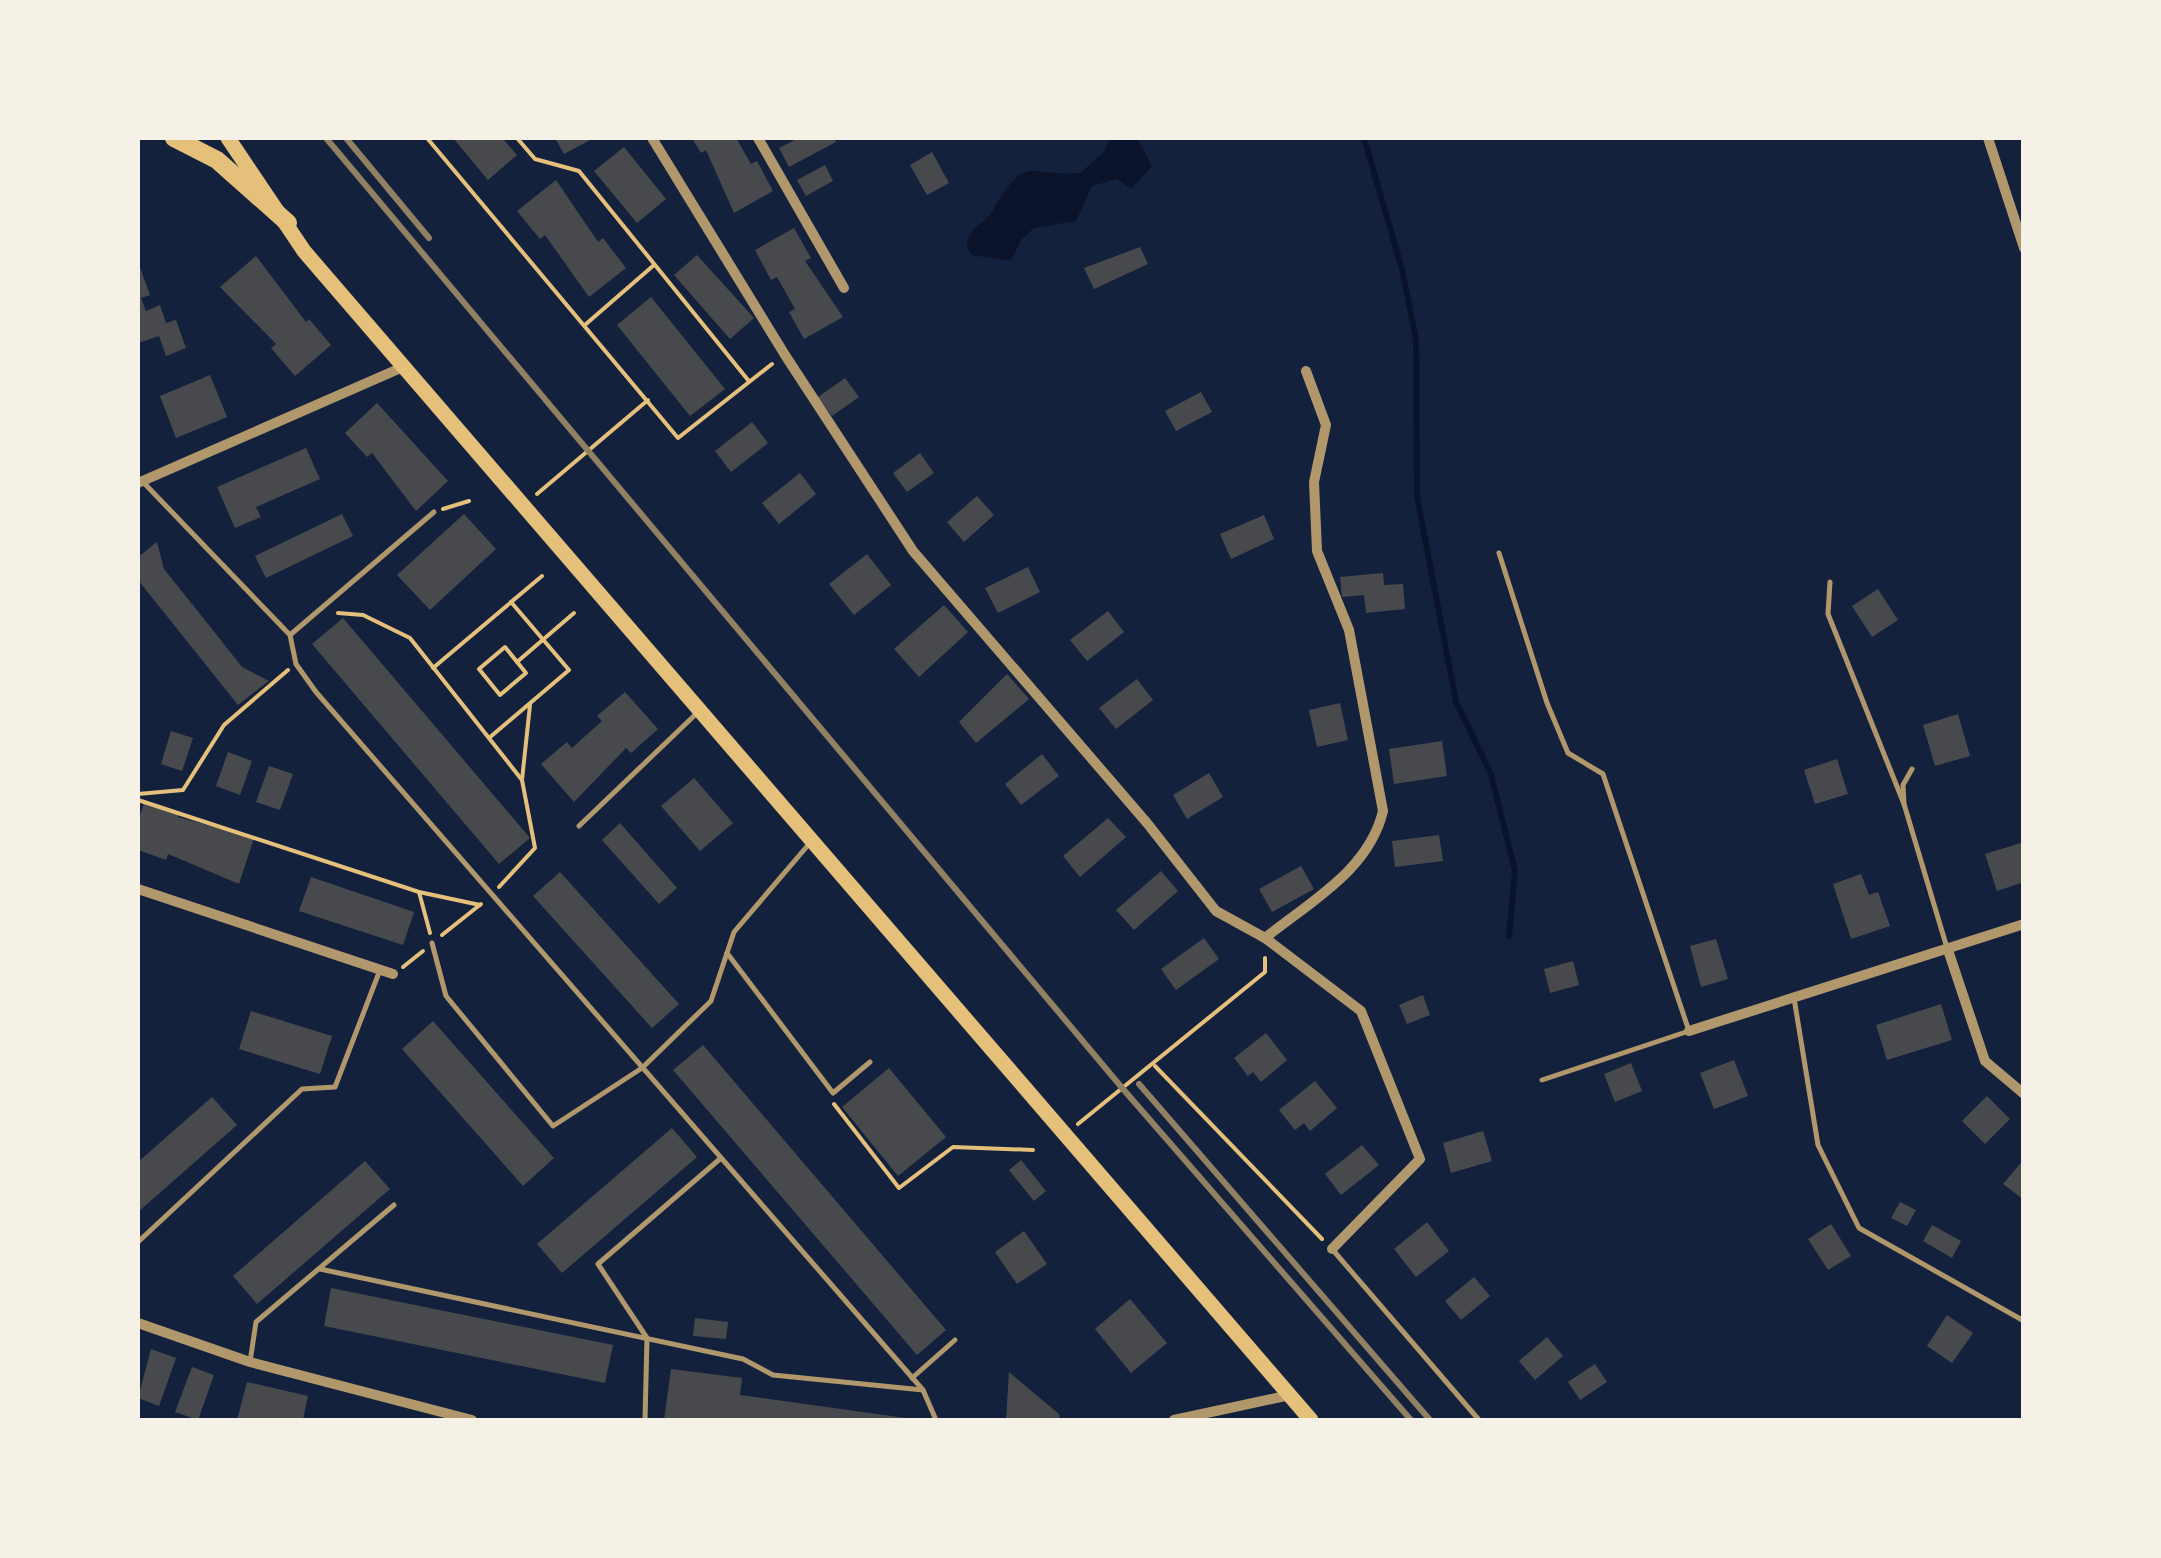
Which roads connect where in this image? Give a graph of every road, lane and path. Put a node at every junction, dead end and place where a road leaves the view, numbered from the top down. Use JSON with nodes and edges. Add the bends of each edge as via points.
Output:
{"nodes":[{"id":1,"x":174,"y":138,"type":"edge"},
{"id":2,"x":228,"y":138,"type":"edge"},
{"id":3,"x":427,"y":138,"type":"edge"},
{"id":4,"x":516,"y":138,"type":"edge"},
{"id":5,"x":652,"y":138,"type":"edge"},
{"id":6,"x":758,"y":138,"type":"edge"},
{"id":7,"x":1988,"y":138,"type":"edge"},
{"id":8,"x":288,"y":224,"type":"junction"},
{"id":9,"x":2024,"y":248,"type":"edge"},
{"id":10,"x":654,"y":265,"type":"junction"},
{"id":11,"x":844,"y":288,"type":"dead end"},
{"id":12,"x":585,"y":324,"type":"junction"},
{"id":13,"x":785,"y":355,"type":"junction"},
{"id":14,"x":403,"y":368,"type":"junction"},
{"id":15,"x":1306,"y":371,"type":"dead end"},
{"id":16,"x":748,"y":380,"type":"junction"},
{"id":17,"x":648,"y":400,"type":"junction"},
{"id":18,"x":140,"y":482,"type":"edge"},
{"id":19,"x":533,"y":497,"type":"dead end"},
{"id":20,"x":469,"y":501,"type":"dead end"},
{"id":21,"x":434,"y":512,"type":"joint"},
{"id":22,"x":1499,"y":553,"type":"dead end"},
{"id":23,"x":542,"y":576,"type":"dead end"},
{"id":24,"x":1830,"y":582,"type":"dead end"},
{"id":25,"x":511,"y":602,"type":"junction"},
{"id":26,"x":318,"y":611,"type":"junction"},
{"id":27,"x":574,"y":613,"type":"dead end"},
{"id":28,"x":290,"y":634,"type":"junction"},
{"id":29,"x":542,"y":640,"type":"junction"},
{"id":30,"x":517,"y":662,"type":"junction"},
{"id":31,"x":296,"y":664,"type":"junction"},
{"id":32,"x":433,"y":668,"type":"junction"},
{"id":33,"x":530,"y":702,"type":"junction"},
{"id":34,"x":699,"y":711,"type":"junction"},
{"id":35,"x":490,"y":738,"type":"junction"},
{"id":36,"x":1912,"y":769,"type":"dead end"},
{"id":37,"x":522,"y":780,"type":"junction"},
{"id":38,"x":138,"y":797,"type":"edge"},
{"id":39,"x":1904,"y":804,"type":"junction"},
{"id":40,"x":579,"y":826,"type":"dead end"},
{"id":41,"x":812,"y":842,"type":"junction"},
{"id":42,"x":138,"y":889,"type":"edge"},
{"id":43,"x":418,"y":892,"type":"junction"},
{"id":44,"x":492,"y":895,"type":"junction"},
{"id":45,"x":480,"y":904,"type":"junction"},
{"id":46,"x":2024,"y":924,"type":"edge"},
{"id":47,"x":1266,"y":938,"type":"junction"},
{"id":48,"x":432,"y":943,"type":"junction"},
{"id":49,"x":1948,"y":950,"type":"junction"},
{"id":50,"x":728,"y":953,"type":"junction"},
{"id":51,"x":380,"y":970,"type":"junction"},
{"id":52,"x":393,"y":974,"type":"joint"},
{"id":53,"x":1794,"y":998,"type":"junction"},
{"id":54,"x":1689,"y":1031,"type":"junction"},
{"id":55,"x":870,"y":1062,"type":"dead end"},
{"id":56,"x":1155,"y":1066,"type":"junction"},
{"id":57,"x":642,"y":1068,"type":"junction"},
{"id":58,"x":1542,"y":1080,"type":"dead end"},
{"id":59,"x":832,"y":1093,"type":"junction"},
{"id":60,"x":2024,"y":1094,"type":"edge"},
{"id":61,"x":1096,"y":1111,"type":"dead end"},
{"id":62,"x":1033,"y":1150,"type":"dead end"},
{"id":63,"x":721,"y":1158,"type":"junction"},
{"id":64,"x":394,"y":1205,"type":"dead end"},
{"id":65,"x":138,"y":1242,"type":"edge"},
{"id":66,"x":1332,"y":1249,"type":"junction"},
{"id":67,"x":320,"y":1269,"type":"junction"},
{"id":68,"x":2024,"y":1321,"type":"edge"},
{"id":69,"x":138,"y":1323,"type":"edge"},
{"id":70,"x":648,"y":1338,"type":"junction"},
{"id":71,"x":955,"y":1340,"type":"dead end"},
{"id":72,"x":250,"y":1362,"type":"junction"},
{"id":73,"x":912,"y":1378,"type":"junction"},
{"id":74,"x":923,"y":1390,"type":"junction"},
{"id":75,"x":1291,"y":1395,"type":"junction"},
{"id":76,"x":472,"y":1420,"type":"edge"},
{"id":77,"x":644,"y":1420,"type":"edge"},
{"id":78,"x":936,"y":1420,"type":"edge"},
{"id":79,"x":1174,"y":1420,"type":"edge"},
{"id":80,"x":1312,"y":1420,"type":"edge"},
{"id":81,"x":1478,"y":1420,"type":"edge"}],
"edges":[{"from":1,"to":8,"type":"main road","via":[[217,160]]},
{"from":2,"to":8,"type":"main road"},
{"from":3,"to":12,"type":"path"},
{"from":4,"to":10,"type":"path","via":[[535,159],[579,171]]},
{"from":5,"to":13,"type":"street"},
{"from":6,"to":11,"type":"street"},
{"from":7,"to":9,"type":"street"},
{"from":8,"to":14,"type":"main road"},
{"from":10,"to":12,"type":"path"},
{"from":10,"to":16,"type":"path"},
{"from":12,"to":17,"type":"path"},
{"from":13,"to":16,"type":"path"},
{"from":13,"to":47,"type":"street","via":[[914,551],[1006,664],[1216,911]]},
{"from":14,"to":18,"type":"street"},
{"from":14,"to":34,"type":"main road"},
{"from":15,"to":47,"type":"street","via":[[1326,426],[1314,482],[1318,551],[1350,630],[1383,810],[1377,837],[1359,862]]},
{"from":16,"to":17,"type":"path","via":[[678,438]]},
{"from":17,"to":19,"type":"path"},
{"from":18,"to":28,"type":"lane"},
{"from":20,"to":21,"type":"path"},
{"from":21,"to":26,"type":"lane"},
{"from":22,"to":54,"type":"lane","via":[[1568,753],[1603,774]]},
{"from":23,"to":25,"type":"path"},
{"from":24,"to":39,"type":"lane","via":[[1828,614]]},
{"from":25,"to":29,"type":"path"},
{"from":25,"to":32,"type":"path"},
{"from":26,"to":28,"type":"lane"},
{"from":26,"to":32,"type":"path","via":[[363,614],[410,638]]},
{"from":27,"to":29,"type":"path"},
{"from":28,"to":31,"type":"lane"},
{"from":29,"to":30,"type":"path"},
{"from":29,"to":33,"type":"path","via":[[568,670]]},
{"from":30,"to":30,"type":"path","via":[[526,673],[500,695],[479,669],[505,648]]},
{"from":31,"to":38,"type":"path","via":[[224,725],[183,790]]},
{"from":31,"to":44,"type":"lane"},
{"from":32,"to":35,"type":"path"},
{"from":33,"to":35,"type":"path"},
{"from":33,"to":37,"type":"path"},
{"from":34,"to":40,"type":"lane"},
{"from":34,"to":41,"type":"main road"},
{"from":35,"to":37,"type":"path"},
{"from":36,"to":39,"type":"lane","via":[[1903,785]]},
{"from":37,"to":44,"type":"path","via":[[535,848]]},
{"from":38,"to":43,"type":"path"},
{"from":39,"to":49,"type":"lane"},
{"from":41,"to":50,"type":"lane","via":[[734,932]]},
{"from":41,"to":75,"type":"main road"},
{"from":42,"to":51,"type":"street"},
{"from":43,"to":45,"type":"path"},
{"from":43,"to":48,"type":"path"},
{"from":44,"to":45,"type":"path"},
{"from":44,"to":57,"type":"lane"},
{"from":45,"to":48,"type":"path"},
{"from":46,"to":49,"type":"street"},
{"from":47,"to":56,"type":"path","via":[[1266,972]]},
{"from":47,"to":66,"type":"street","via":[[1360,1010],[1420,1160]]},
{"from":48,"to":52,"type":"path"},
{"from":48,"to":57,"type":"lane","via":[[446,996],[552,1126]]},
{"from":49,"to":53,"type":"street"},
{"from":49,"to":60,"type":"street","via":[[1985,1060]]},
{"from":50,"to":57,"type":"lane","via":[[711,1001]]},
{"from":50,"to":59,"type":"lane"},
{"from":51,"to":52,"type":"street"},
{"from":51,"to":65,"type":"lane","via":[[334,1087],[302,1089]]},
{"from":53,"to":54,"type":"street"},
{"from":53,"to":68,"type":"lane","via":[[1818,1145],[1859,1228]]},
{"from":54,"to":58,"type":"lane"},
{"from":55,"to":59,"type":"lane"},
{"from":56,"to":61,"type":"path"},
{"from":56,"to":66,"type":"path"},
{"from":57,"to":63,"type":"lane"},
{"from":59,"to":62,"type":"path","via":[[836,1111],[899,1188],[953,1147]]},
{"from":63,"to":70,"type":"lane","via":[[598,1264]]},
{"from":63,"to":73,"type":"lane"},
{"from":64,"to":67,"type":"lane"},
{"from":66,"to":81,"type":"lane"},
{"from":67,"to":70,"type":"lane"},
{"from":67,"to":72,"type":"lane","via":[[256,1322]]},
{"from":69,"to":72,"type":"street"},
{"from":70,"to":74,"type":"lane","via":[[744,1359],[773,1375]]},
{"from":70,"to":77,"type":"lane"},
{"from":71,"to":73,"type":"lane"},
{"from":72,"to":76,"type":"street"},
{"from":73,"to":74,"type":"lane"},
{"from":74,"to":78,"type":"lane"},
{"from":75,"to":79,"type":"street"},
{"from":75,"to":80,"type":"main road"}]}
